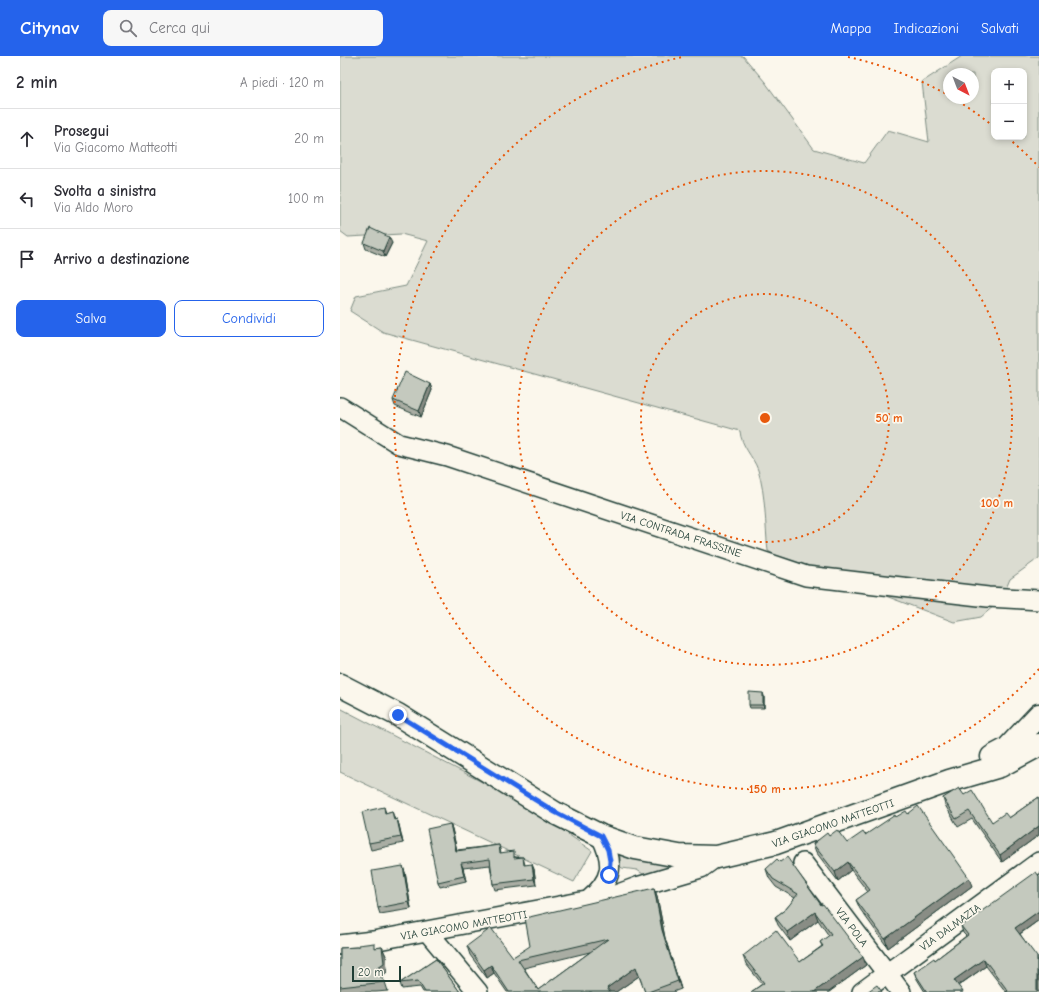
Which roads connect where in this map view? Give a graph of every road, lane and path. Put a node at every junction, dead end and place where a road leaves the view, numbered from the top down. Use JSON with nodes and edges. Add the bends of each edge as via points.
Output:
{"nodes":[{"id":1,"x":340,"y":407,"type":"edge"},
{"id":2,"x":1039,"y":600,"type":"edge"},
{"id":3,"x":340,"y":685,"type":"edge"},
{"id":4,"x":1039,"y":715,"type":"edge"},
{"id":5,"x":1039,"y":745,"type":"edge"},
{"id":6,"x":949,"y":782,"type":"junction"},
{"id":7,"x":601,"y":836,"type":"junction"},
{"id":8,"x":716,"y":857,"type":"junction"},
{"id":9,"x":1039,"y":862,"type":"edge"},
{"id":10,"x":803,"y":863,"type":"dead end"},
{"id":11,"x":588,"y":901,"type":"junction"},
{"id":12,"x":427,"y":931,"type":"junction"},
{"id":13,"x":340,"y":945,"type":"edge"},
{"id":14,"x":887,"y":974,"type":"junction"},
{"id":15,"x":478,"y":992,"type":"edge"},
{"id":16,"x":862,"y":992,"type":"edge"},
{"id":17,"x":901,"y":992,"type":"edge"}],
"edges":[{"from":1,"to":2,"type":"street","name":"VIA CONTRADA FRASSINE","via":[[399,444],[447,456],[806,576],[988,597]]},
{"from":3,"to":7,"type":"street","name":"VIA GIACOMO MATTEOTTI","via":[[398,715],[555,812]]},
{"from":4,"to":6,"type":"street","name":"VIA GIACOMO MATTEOTTI","via":[[1007,749]]},
{"from":5,"to":6,"type":"street","name":"VIA GIACOMO MATTEOTTI","via":[[1000,766]]},
{"from":6,"to":8,"type":"street","name":"VIA GIACOMO MATTEOTTI","via":[[776,843]]},
{"from":7,"to":8,"type":"street","name":"VIA GIACOMO MATTEOTTI","via":[[657,854]]},
{"from":7,"to":11,"type":"street","via":[[608,850],[609,875],[605,884]]},
{"from":8,"to":11,"type":"street","name":"VIA GIACOMO MATTEOTTI","via":[[701,868],[613,896]]},
{"from":9,"to":14,"type":"street","name":"VIA DALMAZIA"},
{"from":10,"to":14,"type":"street","name":"VIA POLA"},
{"from":11,"to":12,"type":"street","name":"VIA GIACOMO MATTEOTTI"},
{"from":12,"to":13,"type":"street","name":"VIA GIACOMO MATTEOTTI"},
{"from":12,"to":15,"type":"street"},
{"from":14,"to":16,"type":"street","name":"VIA DALMAZIA"},
{"from":14,"to":17,"type":"street","name":"VIA POLA"}]}
